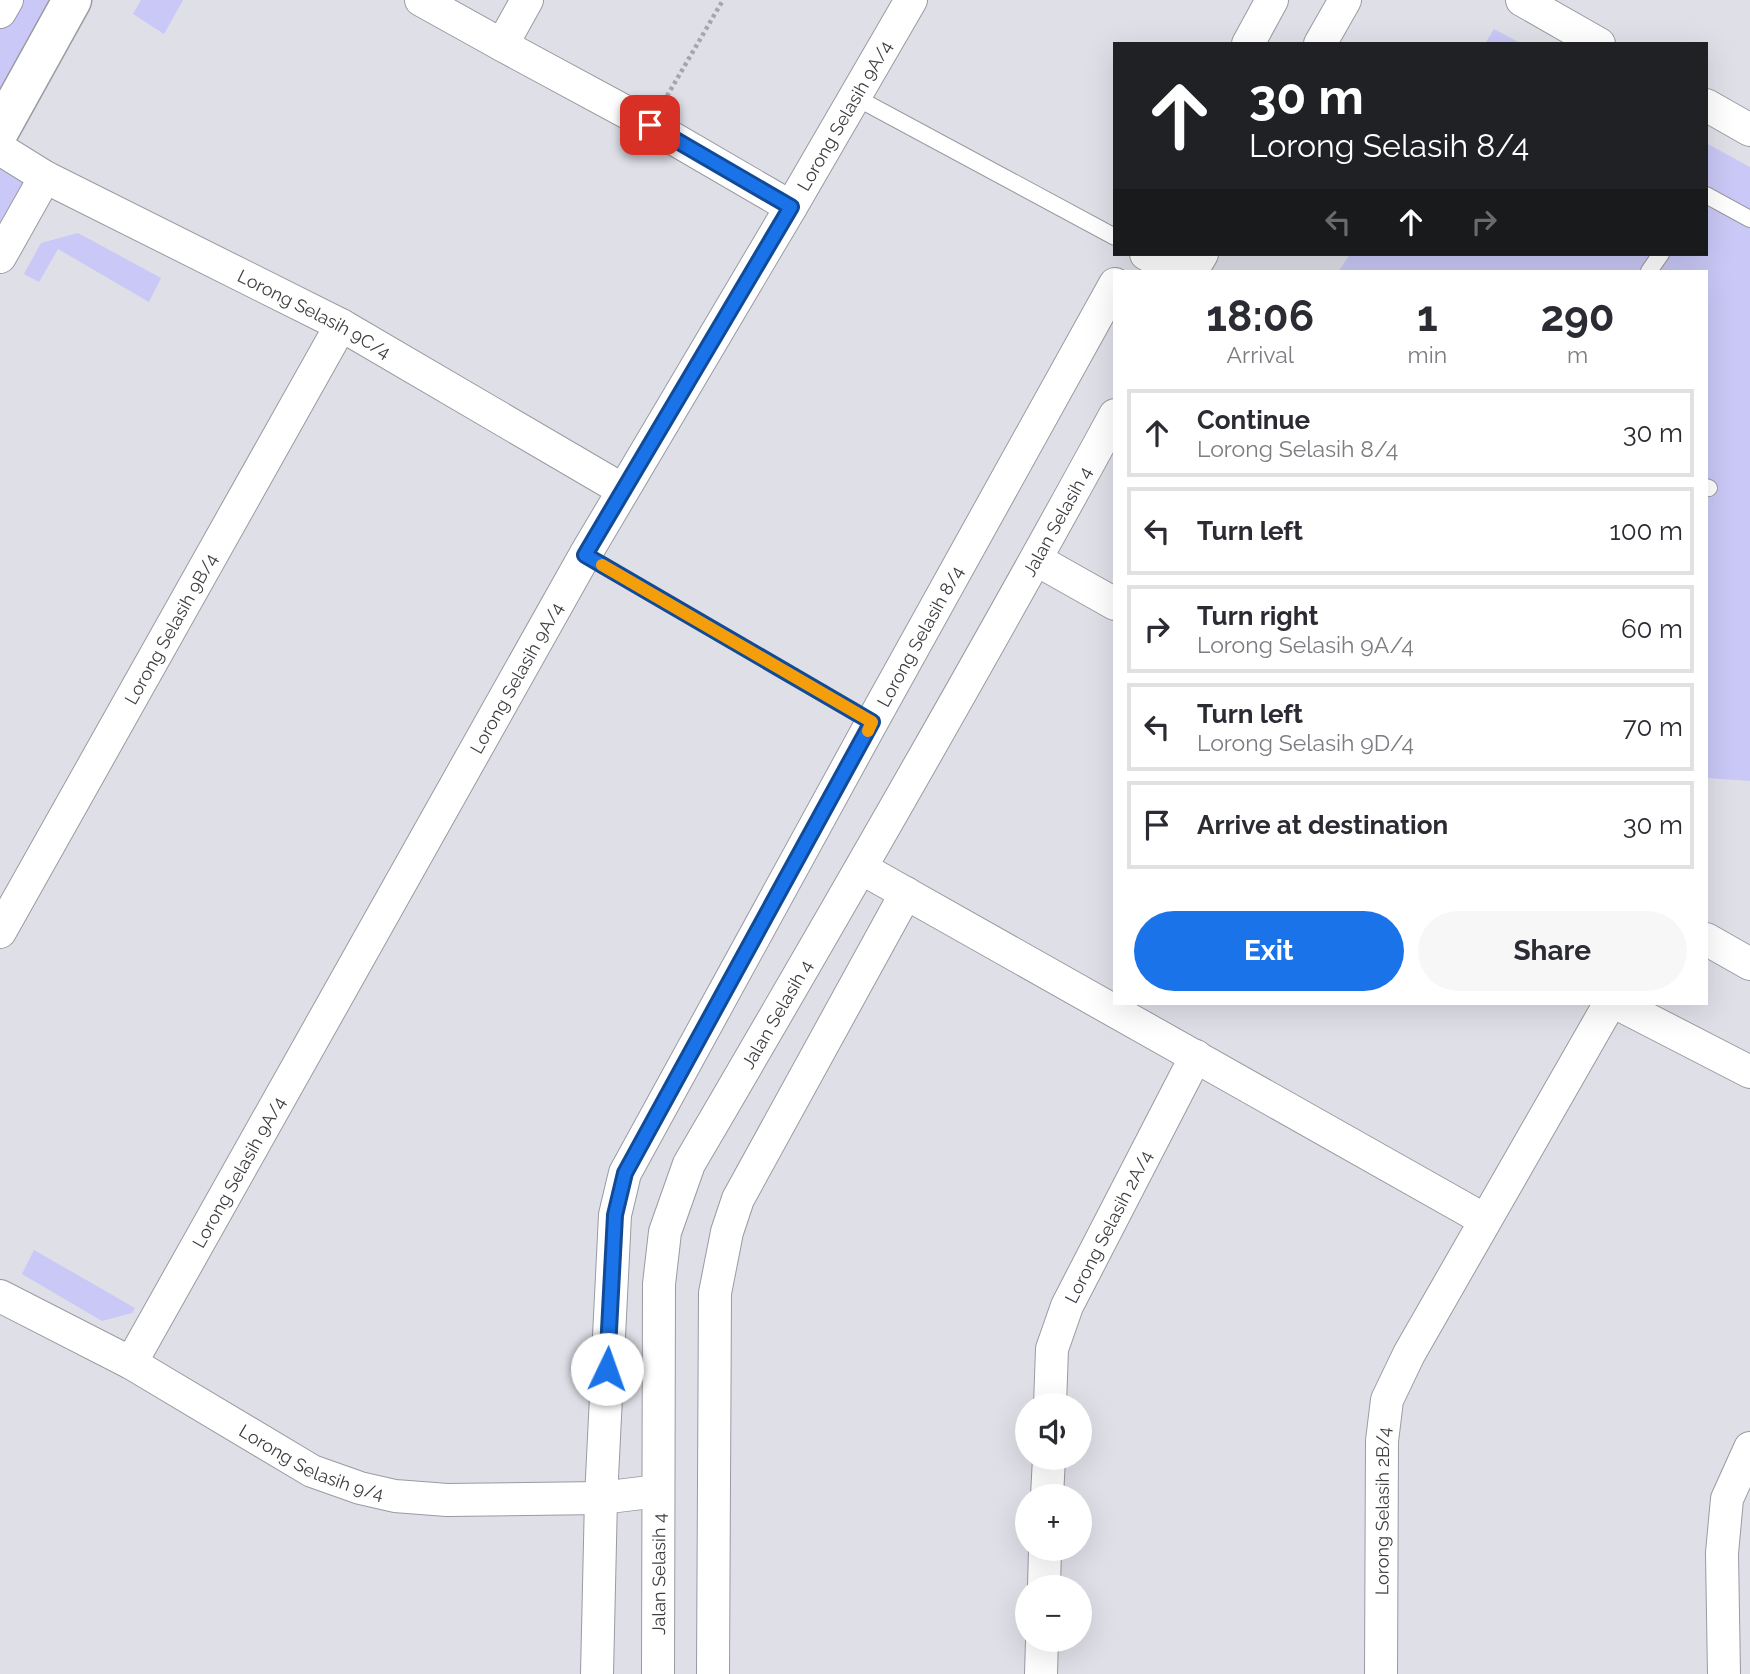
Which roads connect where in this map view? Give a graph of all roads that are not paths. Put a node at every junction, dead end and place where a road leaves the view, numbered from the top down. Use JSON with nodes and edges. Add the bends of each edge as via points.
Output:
{"nodes":[{"id":1,"x":7,"y":0,"type":"edge"},
{"id":2,"x":72,"y":0,"type":"edge"},
{"id":3,"x":421,"y":0,"type":"edge"},
{"id":4,"x":527,"y":0,"type":"edge"},
{"id":5,"x":911,"y":0,"type":"edge"},
{"id":6,"x":1272,"y":0,"type":"edge"},
{"id":7,"x":1345,"y":0,"type":"edge"},
{"id":8,"x":1522,"y":0,"type":"edge"},
{"id":9,"x":0,"y":12,"type":"edge"},
{"id":10,"x":1249,"y":42,"type":"edge"},
{"id":11,"x":1321,"y":42,"type":"edge"},
{"id":12,"x":1596,"y":42,"type":"edge"},
{"id":13,"x":502,"y":45,"type":"junction"},
{"id":14,"x":855,"y":97,"type":"junction"},
{"id":15,"x":1708,"y":106,"type":"edge"},
{"id":16,"x":0,"y":130,"type":"edge"},
{"id":17,"x":1750,"y":130,"type":"edge"},
{"id":18,"x":0,"y":149,"type":"edge"},
{"id":19,"x":45,"y":177,"type":"junction"},
{"id":20,"x":1708,"y":196,"type":"edge"},
{"id":21,"x":791,"y":207,"type":"junction"},
{"id":22,"x":1750,"y":219,"type":"edge"},
{"id":23,"x":1113,"y":236,"type":"edge"},
{"id":24,"x":1150,"y":256,"type":"edge"},
{"id":25,"x":0,"y":257,"type":"edge"},
{"id":26,"x":1176,"y":270,"type":"edge"},
{"id":27,"x":1113,"y":288,"type":"edge"},
{"id":28,"x":341,"y":325,"type":"junction"},
{"id":29,"x":1113,"y":419,"type":"edge"},
{"id":30,"x":623,"y":490,"type":"junction"},
{"id":31,"x":585,"y":555,"type":"junction"},
{"id":32,"x":1037,"y":560,"type":"junction"},
{"id":33,"x":1113,"y":603,"type":"edge"},
{"id":34,"x":872,"y":722,"type":"junction"},
{"id":35,"x":861,"y":868,"type":"junction"},
{"id":36,"x":906,"y":893,"type":"junction"},
{"id":37,"x":0,"y":932,"type":"edge"},
{"id":38,"x":1708,"y":940,"type":"edge"},
{"id":39,"x":1750,"y":964,"type":"edge"},
{"id":40,"x":1609,"y":1005,"type":"edge"},
{"id":41,"x":1620,"y":1005,"type":"edge"},
{"id":42,"x":1196,"y":1056,"type":"junction"},
{"id":43,"x":1750,"y":1072,"type":"edge"},
{"id":44,"x":1485,"y":1220,"type":"junction"},
{"id":45,"x":0,"y":1296,"type":"edge"},
{"id":46,"x":131,"y":1363,"type":"junction"},
{"id":47,"x":1050,"y":1393,"type":"edge"},
{"id":48,"x":1750,"y":1448,"type":"edge"},
{"id":49,"x":658,"y":1491,"type":"junction"},
{"id":50,"x":601,"y":1498,"type":"junction"},
{"id":51,"x":1042,"y":1652,"type":"edge"},
{"id":52,"x":597,"y":1674,"type":"edge"},
{"id":53,"x":658,"y":1674,"type":"edge"},
{"id":54,"x":713,"y":1674,"type":"edge"},
{"id":55,"x":1041,"y":1674,"type":"edge"},
{"id":56,"x":1381,"y":1674,"type":"edge"},
{"id":57,"x":1724,"y":1674,"type":"edge"}],
"edges":[{"from":1,"to":9,"type":"street"},
{"from":2,"to":16,"type":"street"},
{"from":3,"to":13,"type":"street"},
{"from":4,"to":13,"type":"street"},
{"from":5,"to":14,"type":"street","name":"Lorong Selasih 9A/4"},
{"from":6,"to":10,"type":"street"},
{"from":7,"to":11,"type":"street"},
{"from":8,"to":12,"type":"street"},
{"from":13,"to":21,"type":"street"},
{"from":14,"to":21,"type":"street","name":"Lorong Selasih 9A/4"},
{"from":14,"to":23,"type":"lane"},
{"from":15,"to":17,"type":"street"},
{"from":18,"to":19,"type":"street","name":"Lorong Selasih 9C/4"},
{"from":19,"to":25,"type":"street"},
{"from":19,"to":28,"type":"street","name":"Lorong Selasih 9C/4"},
{"from":20,"to":22,"type":"lane"},
{"from":21,"to":30,"type":"street","name":"Lorong Selasih 9A/4"},
{"from":24,"to":26,"type":"street"},
{"from":27,"to":34,"type":"street","name":"Lorong Selasih 8/4"},
{"from":28,"to":30,"type":"street","name":"Lorong Selasih 9C/4"},
{"from":28,"to":37,"type":"street","name":"Lorong Selasih 9B/4"},
{"from":29,"to":32,"type":"street","name":"Jalan Selasih 4"},
{"from":30,"to":31,"type":"street","name":"Lorong Selasih 9A/4"},
{"from":31,"to":34,"type":"lane"},
{"from":31,"to":46,"type":"street","name":"Lorong Selasih 9A/4"},
{"from":32,"to":33,"type":"street"},
{"from":32,"to":35,"type":"street","name":"Jalan Selasih 4"},
{"from":34,"to":50,"type":"street","name":"Lorong Selasih 8/4","via":[[625,1173],[615,1215]]},
{"from":35,"to":36,"type":"street"},
{"from":35,"to":49,"type":"street","name":"Jalan Selasih 4","via":[[689,1164],[665,1232],[659,1284]]},
{"from":36,"to":42,"type":"street"},
{"from":36,"to":54,"type":"street","via":[[738,1199],[727,1232],[715,1293]]},
{"from":38,"to":39,"type":"street"},
{"from":40,"to":44,"type":"street","name":"Lorong Selasih 2B/4"},
{"from":41,"to":43,"type":"street"},
{"from":42,"to":44,"type":"street"},
{"from":42,"to":47,"type":"street","name":"Lorong Selasih 2A/4","via":[[1067,1306],[1052,1349]]},
{"from":44,"to":56,"type":"street","name":"Lorong Selasih 2B/4","via":[[1387,1400],[1382,1441]]},
{"from":45,"to":46,"type":"street","name":"Lorong Selasih 9/4"},
{"from":46,"to":50,"type":"street","name":"Lorong Selasih 9/4","via":[[312,1471],[360,1488],[447,1500]]},
{"from":48,"to":57,"type":"street","via":[[1727,1499]]},
{"from":49,"to":50,"type":"street","name":"Lorong Selasih 9/4"},
{"from":49,"to":53,"type":"street","name":"Jalan Selasih 4"},
{"from":50,"to":52,"type":"street","name":"Lorong Selasih 8/4"},
{"from":51,"to":55,"type":"street"}]}
